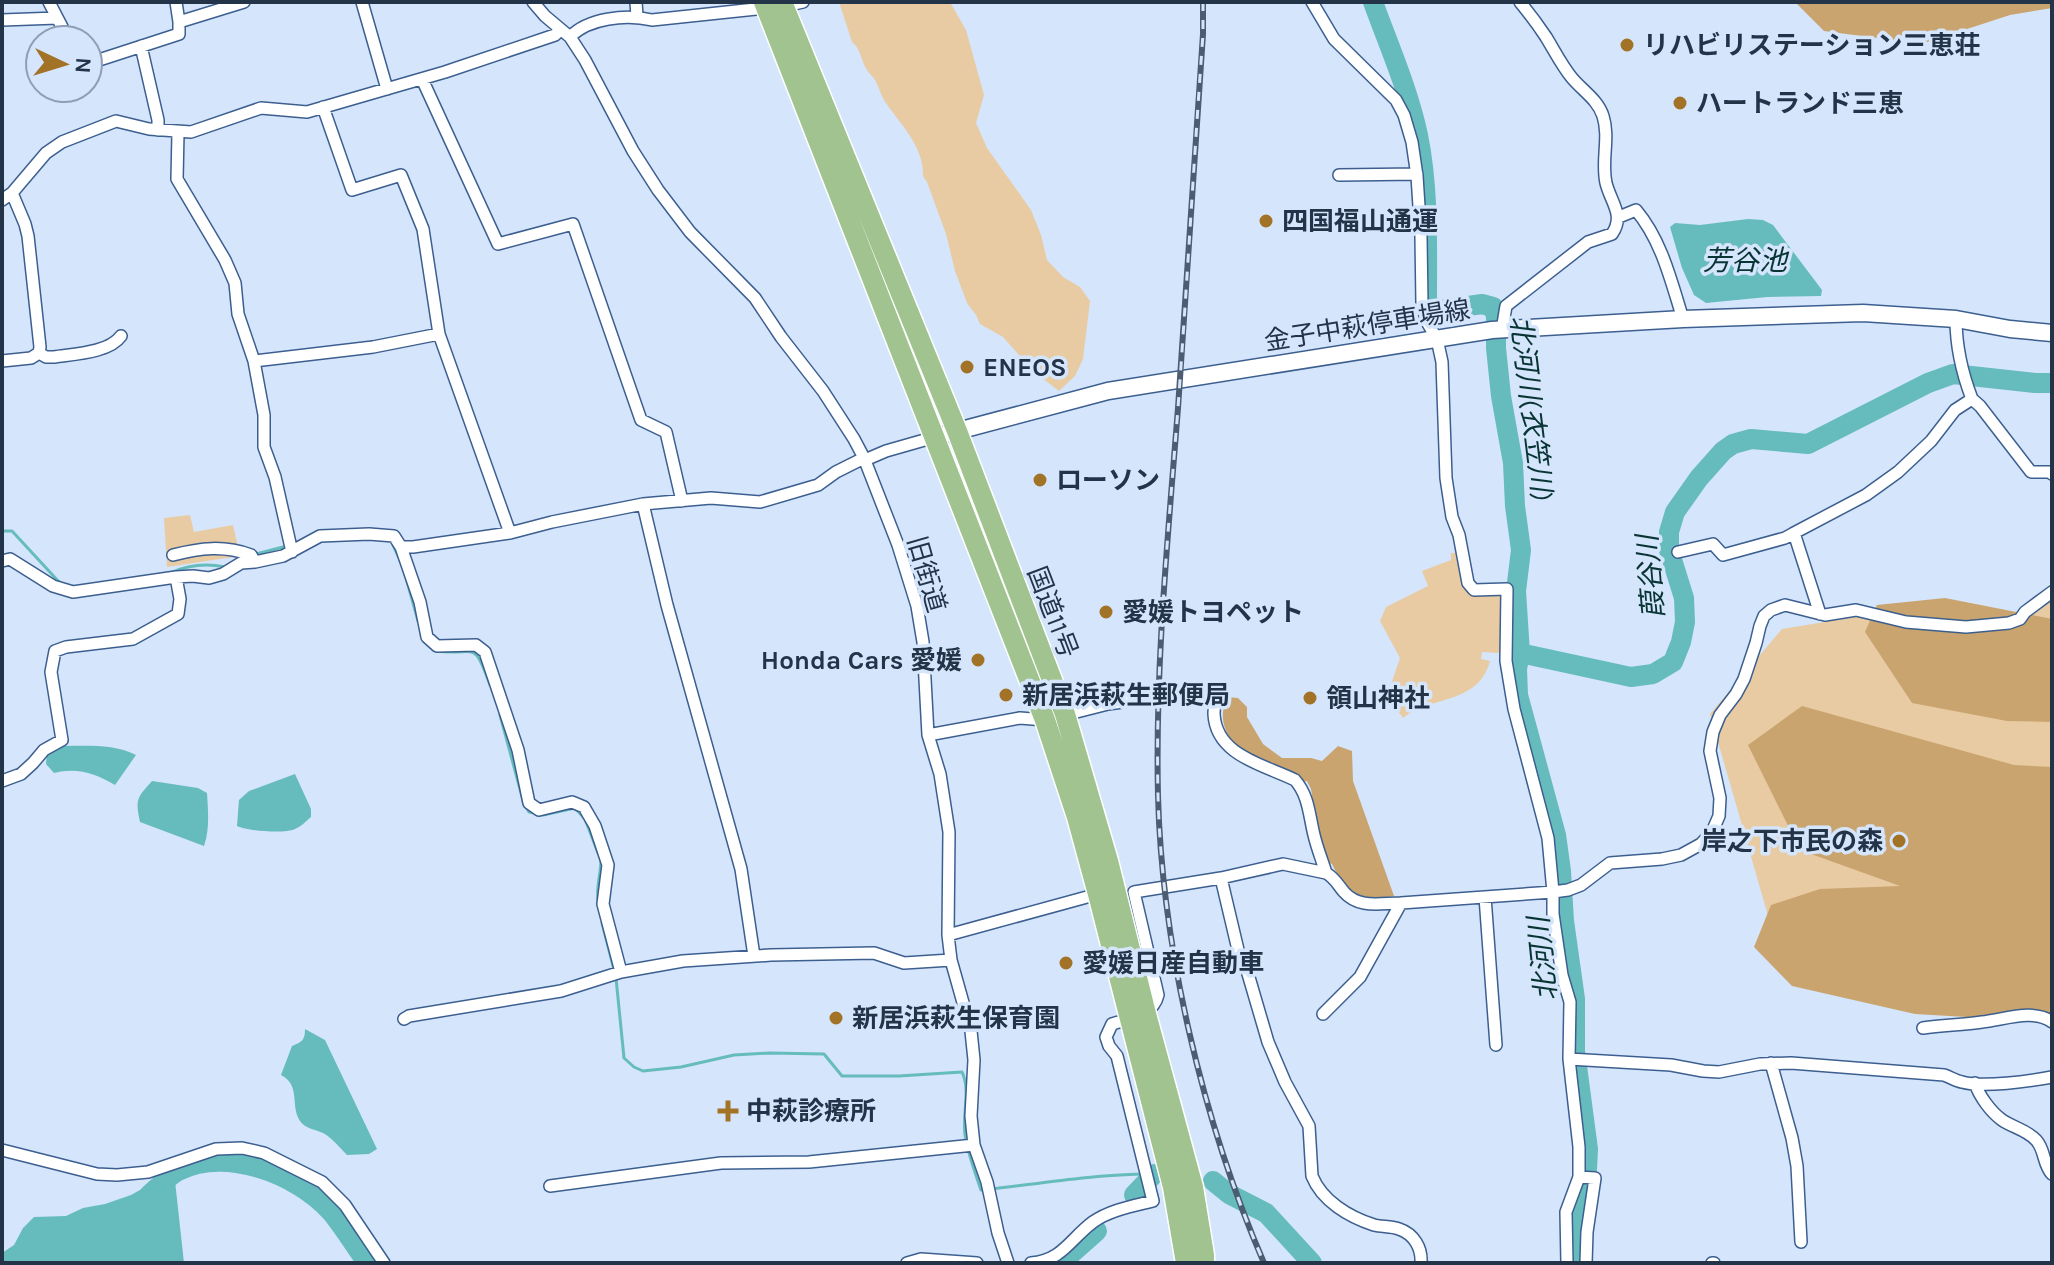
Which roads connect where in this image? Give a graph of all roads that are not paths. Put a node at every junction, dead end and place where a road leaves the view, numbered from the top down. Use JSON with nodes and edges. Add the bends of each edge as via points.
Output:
{"nodes":[{"id":1,"x":49,"y":2,"type":"edge"},
{"id":2,"x":176,"y":2,"type":"edge"},
{"id":3,"x":244,"y":2,"type":"edge"},
{"id":4,"x":362,"y":2,"type":"edge"},
{"id":5,"x":533,"y":2,"type":"edge"},
{"id":6,"x":636,"y":2,"type":"edge"},
{"id":7,"x":1312,"y":2,"type":"edge"},
{"id":8,"x":1520,"y":2,"type":"edge"},
{"id":9,"x":780,"y":4,"type":"edge"},
{"id":10,"x":637,"y":16,"type":"junction"},
{"id":11,"x":57,"y":18,"type":"junction"},
{"id":12,"x":2,"y":20,"type":"edge"},
{"id":13,"x":179,"y":22,"type":"junction"},
{"id":14,"x":60,"y":24,"type":"edge"},
{"id":15,"x":565,"y":34,"type":"junction"},
{"id":16,"x":141,"y":46,"type":"junction"},
{"id":17,"x":104,"y":58,"type":"edge"},
{"id":18,"x":422,"y":79,"type":"junction"},
{"id":19,"x":387,"y":89,"type":"junction"},
{"id":20,"x":323,"y":107,"type":"junction"},
{"id":21,"x":158,"y":130,"type":"junction"},
{"id":22,"x":178,"y":133,"type":"junction"},
{"id":23,"x":1417,"y":174,"type":"junction"},
{"id":24,"x":1339,"y":175,"type":"dead end"},
{"id":25,"x":7,"y":197,"type":"edge"},
{"id":26,"x":1619,"y":217,"type":"junction"},
{"id":27,"x":1683,"y":319,"type":"junction"},
{"id":28,"x":1956,"y":319,"type":"junction"},
{"id":29,"x":1498,"y":330,"type":"junction"},
{"id":30,"x":2052,"y":333,"type":"edge"},
{"id":31,"x":439,"y":334,"type":"junction"},
{"id":32,"x":121,"y":336,"type":"dead end"},
{"id":33,"x":1437,"y":339,"type":"junction"},
{"id":34,"x":39,"y":353,"type":"junction"},
{"id":35,"x":2,"y":361,"type":"edge"},
{"id":36,"x":254,"y":361,"type":"junction"},
{"id":37,"x":1972,"y":399,"type":"junction"},
{"id":38,"x":957,"y":431,"type":"junction"},
{"id":39,"x":935,"y":437,"type":"junction"},
{"id":40,"x":864,"y":459,"type":"junction"},
{"id":41,"x":2052,"y":474,"type":"edge"},
{"id":42,"x":682,"y":501,"type":"junction"},
{"id":43,"x":643,"y":504,"type":"junction"},
{"id":44,"x":510,"y":533,"type":"junction"},
{"id":45,"x":1794,"y":533,"type":"junction"},
{"id":46,"x":392,"y":539,"type":"junction"},
{"id":47,"x":292,"y":552,"type":"junction"},
{"id":48,"x":1678,"y":552,"type":"dead end"},
{"id":49,"x":173,"y":555,"type":"dead end"},
{"id":50,"x":2,"y":561,"type":"edge"},
{"id":51,"x":255,"y":562,"type":"junction"},
{"id":52,"x":176,"y":577,"type":"junction"},
{"id":53,"x":2052,"y":592,"type":"edge"},
{"id":54,"x":1820,"y":614,"type":"junction"},
{"id":55,"x":1055,"y":717,"type":"junction"},
{"id":56,"x":928,"y":735,"type":"junction"},
{"id":57,"x":2,"y":781,"type":"edge"},
{"id":58,"x":1326,"y":873,"type":"junction"},
{"id":59,"x":1221,"y":878,"type":"junction"},
{"id":60,"x":1559,"y":891,"type":"junction"},
{"id":61,"x":1098,"y":894,"type":"junction"},
{"id":62,"x":1485,"y":897,"type":"junction"},
{"id":63,"x":1401,"y":903,"type":"junction"},
{"id":64,"x":948,"y":935,"type":"junction"},
{"id":65,"x":754,"y":956,"type":"junction"},
{"id":66,"x":951,"y":960,"type":"junction"},
{"id":67,"x":616,"y":974,"type":"junction"},
{"id":68,"x":1323,"y":1014,"type":"dead end"},
{"id":69,"x":1138,"y":1016,"type":"junction"},
{"id":70,"x":404,"y":1019,"type":"dead end"},
{"id":71,"x":2052,"y":1022,"type":"edge"},
{"id":72,"x":1923,"y":1028,"type":"dead end"},
{"id":73,"x":1496,"y":1045,"type":"dead end"},
{"id":74,"x":1575,"y":1059,"type":"junction"},
{"id":75,"x":1771,"y":1063,"type":"junction"},
{"id":76,"x":2052,"y":1077,"type":"edge"},
{"id":77,"x":1975,"y":1083,"type":"junction"},
{"id":78,"x":969,"y":1146,"type":"junction"},
{"id":79,"x":2,"y":1150,"type":"edge"},
{"id":80,"x":2052,"y":1174,"type":"edge"},
{"id":81,"x":1585,"y":1178,"type":"junction"},
{"id":82,"x":550,"y":1186,"type":"dead end"},
{"id":83,"x":1801,"y":1242,"type":"dead end"},
{"id":84,"x":384,"y":1263,"type":"edge"},
{"id":85,"x":907,"y":1263,"type":"edge"},
{"id":86,"x":977,"y":1263,"type":"edge"},
{"id":87,"x":1008,"y":1263,"type":"edge"},
{"id":88,"x":1031,"y":1263,"type":"edge"},
{"id":89,"x":1186,"y":1263,"type":"edge"},
{"id":90,"x":1204,"y":1263,"type":"edge"},
{"id":91,"x":1421,"y":1263,"type":"edge"},
{"id":92,"x":1567,"y":1263,"type":"edge"},
{"id":93,"x":1586,"y":1263,"type":"edge"}],
"edges":[{"from":1,"to":11,"type":"street"},
{"from":2,"to":13,"type":"street"},
{"from":3,"to":13,"type":"street"},
{"from":4,"to":19,"type":"street"},
{"from":5,"to":15,"type":"street","name":"旧街道"},
{"from":6,"to":10,"type":"street"},
{"from":7,"to":23,"type":"street","via":[[1334,39],[1396,100]]},
{"from":8,"to":26,"type":"street","via":[[1603,115],[1603,167]]},
{"from":9,"to":10,"type":"street","via":[[652,20]]},
{"from":9,"to":38,"type":"highway","name":"国道11号"},
{"from":9,"to":39,"type":"highway","name":"国道11号"},
{"from":10,"to":15,"type":"street"},
{"from":11,"to":12,"type":"street"},
{"from":11,"to":14,"type":"street"},
{"from":13,"to":16,"type":"street","via":[[179,34]]},
{"from":15,"to":18,"type":"street"},
{"from":15,"to":40,"type":"street","name":"旧街道","via":[[658,190],[690,232],[755,298],[823,391]]},
{"from":16,"to":17,"type":"street"},
{"from":16,"to":21,"type":"street"},
{"from":18,"to":19,"type":"street"},
{"from":18,"to":42,"type":"street","via":[[498,244],[573,224],[641,420],[666,432]]},
{"from":19,"to":20,"type":"street"},
{"from":20,"to":22,"type":"street","via":[[307,112],[261,108]]},
{"from":20,"to":31,"type":"street","via":[[352,190],[401,175],[423,229]]},
{"from":21,"to":22,"type":"street"},
{"from":21,"to":25,"type":"street","via":[[116,121],[62,142]]},
{"from":22,"to":36,"type":"street","via":[[177,179],[235,283],[238,314]]},
{"from":23,"to":24,"type":"street"},
{"from":23,"to":33,"type":"street","via":[[1422,304]]},
{"from":25,"to":34,"type":"street","via":[[28,236]]},
{"from":26,"to":27,"type":"street","via":[[1636,210],[1650,227]]},
{"from":26,"to":29,"type":"street","via":[[1612,234],[1588,242],[1506,306]]},
{"from":27,"to":28,"type":"main road","name":"金子中萩停車場線","via":[[1863,313]]},
{"from":27,"to":29,"type":"main road","name":"金子中萩停車場線"},
{"from":28,"to":30,"type":"main road","name":"金子中萩停車場線"},
{"from":28,"to":37,"type":"street","via":[[1956,341]]},
{"from":29,"to":33,"type":"main road","name":"金子中萩停車場線"},
{"from":31,"to":36,"type":"street"},
{"from":31,"to":44,"type":"street"},
{"from":32,"to":34,"type":"street","via":[[106,348],[54,357]]},
{"from":33,"to":38,"type":"main road","name":"金子中萩停車場線","via":[[1108,391]]},
{"from":33,"to":60,"type":"street","via":[[1452,517],[1468,583],[1474,590],[1507,589],[1506,661],[1514,709]]},
{"from":34,"to":35,"type":"street"},
{"from":36,"to":47,"type":"street","via":[[264,447]]},
{"from":37,"to":41,"type":"street","via":[[2031,472]]},
{"from":37,"to":45,"type":"street","via":[[1955,410],[1898,472]]},
{"from":38,"to":39,"type":"main road","name":"金子中萩停車場線"},
{"from":38,"to":55,"type":"highway","name":"国道11号"},
{"from":39,"to":40,"type":"street"},
{"from":39,"to":55,"type":"highway","name":"国道11号"},
{"from":40,"to":42,"type":"street","via":[[818,485],[760,502]]},
{"from":40,"to":56,"type":"street","name":"旧街道","via":[[917,606]]},
{"from":42,"to":43,"type":"street"},
{"from":43,"to":44,"type":"street"},
{"from":43,"to":65,"type":"street","via":[[741,869]]},
{"from":44,"to":46,"type":"street","via":[[413,547]]},
{"from":45,"to":48,"type":"street","via":[[1723,555],[1713,544]]},
{"from":45,"to":54,"type":"street"},
{"from":46,"to":47,"type":"street","via":[[369,534],[320,536]]},
{"from":46,"to":67,"type":"street","via":[[420,602],[427,637],[437,646],[476,645],[485,652],[518,750],[529,803],[539,810],[572,802],[584,807],[595,826],[608,865],[603,904]]},
{"from":47,"to":51,"type":"street"},
{"from":49,"to":51,"type":"street","via":[[208,548],[238,550]]},
{"from":50,"to":52,"type":"street","via":[[10,559],[73,592]]},
{"from":51,"to":52,"type":"street","via":[[209,578]]},
{"from":52,"to":57,"type":"street","via":[[178,614],[133,639],[55,651],[51,672],[62,740],[21,774]]},
{"from":53,"to":54,"type":"street","via":[[2020,619],[1998,625],[1906,622],[1856,610]]},
{"from":54,"to":60,"type":"street","via":[[1785,605],[1764,616],[1744,679],[1713,732],[1710,751],[1719,816],[1701,844],[1662,859],[1610,863],[1581,885]]},
{"from":55,"to":56,"type":"street"},
{"from":55,"to":58,"type":"street","via":[[1217,689],[1214,716],[1228,746],[1302,788]]},
{"from":55,"to":61,"type":"highway","name":"国道11号"},
{"from":55,"to":69,"type":"highway","name":"国道11号","via":[[1108,861]]},
{"from":56,"to":64,"type":"street","name":"旧街道","via":[[949,832]]},
{"from":58,"to":59,"type":"street","via":[[1283,864]]},
{"from":58,"to":63,"type":"street","via":[[1360,904]]},
{"from":59,"to":69,"type":"street","via":[[1134,892],[1158,995]]},
{"from":59,"to":91,"type":"street","via":[[1268,1042],[1309,1126],[1315,1183],[1348,1214],[1407,1233],[1417,1242]]},
{"from":60,"to":62,"type":"street"},
{"from":60,"to":74,"type":"street","via":[[1553,914]]},
{"from":61,"to":64,"type":"street"},
{"from":61,"to":69,"type":"highway","name":"国道11号"},
{"from":62,"to":63,"type":"street"},
{"from":62,"to":73,"type":"street"},
{"from":63,"to":68,"type":"street","via":[[1360,977]]},
{"from":64,"to":66,"type":"street","name":"旧街道"},
{"from":65,"to":66,"type":"street","via":[[874,953],[904,963]]},
{"from":65,"to":67,"type":"street","via":[[683,961]]},
{"from":66,"to":78,"type":"street","name":"旧街道","via":[[974,1060]]},
{"from":67,"to":70,"type":"street","via":[[561,991]]},
{"from":69,"to":88,"type":"street","via":[[1112,1024],[1106,1037],[1117,1056],[1153,1201],[1108,1213],[1064,1251]]},
{"from":69,"to":89,"type":"highway","name":"国道11号"},
{"from":69,"to":90,"type":"highway","name":"国道11号","via":[[1193,1187]]},
{"from":71,"to":72,"type":"street","via":[[2015,1016]]},
{"from":74,"to":75,"type":"street","via":[[1719,1072]]},
{"from":74,"to":81,"type":"street"},
{"from":75,"to":77,"type":"street","via":[[1944,1075]]},
{"from":75,"to":83,"type":"street","via":[[1797,1166]]},
{"from":76,"to":77,"type":"street"},
{"from":77,"to":80,"type":"street","via":[[2000,1119],[2036,1140]]},
{"from":78,"to":82,"type":"street","via":[[809,1162],[721,1163]]},
{"from":78,"to":87,"type":"street","name":"旧街道","via":[[987,1182]]},
{"from":79,"to":84,"type":"street","via":[[117,1175],[148,1172],[216,1149],[264,1153],[322,1182],[345,1205]]},
{"from":81,"to":92,"type":"street","via":[[1566,1212]]},
{"from":81,"to":93,"type":"street"},
{"from":85,"to":86,"type":"street"}]}
